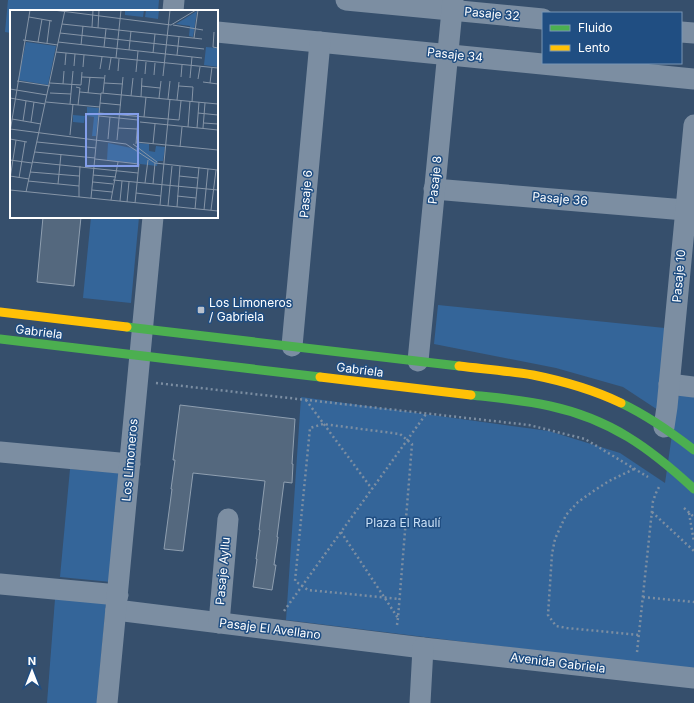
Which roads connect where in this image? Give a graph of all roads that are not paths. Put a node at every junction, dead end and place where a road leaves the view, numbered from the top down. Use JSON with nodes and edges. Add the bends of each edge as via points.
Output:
{"nodes":[{"id":1,"x":174,"y":0,"type":"edge"},
{"id":2,"x":346,"y":0,"type":"edge"},
{"id":3,"x":453,"y":5,"type":"edge"},
{"id":4,"x":173,"y":10,"type":"edge"},
{"id":5,"x":542,"y":19,"type":"edge"},
{"id":6,"x":218,"y":32,"type":"edge"},
{"id":7,"x":682,"y":32,"type":"edge"},
{"id":8,"x":694,"y":33,"type":"edge"},
{"id":9,"x":320,"y":42,"type":"junction"},
{"id":10,"x":448,"y":54,"type":"junction"},
{"id":11,"x":542,"y":64,"type":"edge"},
{"id":12,"x":546,"y":64,"type":"edge"},
{"id":13,"x":694,"y":79,"type":"edge"},
{"id":14,"x":694,"y":125,"type":"edge"},
{"id":15,"x":434,"y":189,"type":"junction"},
{"id":16,"x":685,"y":210,"type":"junction"},
{"id":17,"x":153,"y":218,"type":"edge"},
{"id":18,"x":0,"y":312,"type":"edge"},
{"id":19,"x":143,"y":329,"type":"junction"},
{"id":20,"x":0,"y":339,"type":"edge"},
{"id":21,"x":292,"y":346,"type":"junction"},
{"id":22,"x":140,"y":356,"type":"junction"},
{"id":23,"x":418,"y":361,"type":"junction"},
{"id":24,"x":669,"y":384,"type":"junction"},
{"id":25,"x":694,"y":387,"type":"edge"},
{"id":26,"x":664,"y":427,"type":"junction"},
{"id":27,"x":694,"y":450,"type":"edge"},
{"id":28,"x":0,"y":452,"type":"edge"},
{"id":29,"x":130,"y":464,"type":"junction"},
{"id":30,"x":694,"y":489,"type":"edge"},
{"id":31,"x":228,"y":519,"type":"dead end"},
{"id":32,"x":0,"y":584,"type":"edge"},
{"id":33,"x":117,"y":602,"type":"junction"},
{"id":34,"x":218,"y":623,"type":"junction"},
{"id":35,"x":423,"y":648,"type":"junction"},
{"id":36,"x":694,"y":678,"type":"edge"},
{"id":37,"x":107,"y":703,"type":"edge"},
{"id":38,"x":420,"y":703,"type":"edge"}],
"edges":[{"from":1,"to":4,"type":"street"},
{"from":2,"to":3,"type":"street","name":"Pasaje 32"},
{"from":3,"to":5,"type":"street","name":"Pasaje 32"},
{"from":3,"to":10,"type":"street","name":"Pasaje 8"},
{"from":6,"to":9,"type":"street","name":"Pasaje 34"},
{"from":7,"to":8,"type":"street"},
{"from":9,"to":10,"type":"street","name":"Pasaje 34"},
{"from":9,"to":21,"type":"street","name":"Pasaje 6"},
{"from":10,"to":11,"type":"street","name":"Pasaje 34"},
{"from":10,"to":15,"type":"street","name":"Pasaje 8"},
{"from":12,"to":13,"type":"street","name":"Pasaje 34"},
{"from":14,"to":16,"type":"street","name":"Pasaje 10"},
{"from":15,"to":16,"type":"street","name":"Pasaje 36"},
{"from":15,"to":23,"type":"street","name":"Pasaje 8"},
{"from":16,"to":24,"type":"street","name":"Pasaje 10"},
{"from":17,"to":19,"type":"street","name":"Los Limoneros"},
{"from":18,"to":19,"type":"street","name":"Gabriela"},
{"from":19,"to":21,"type":"street","name":"Gabriela"},
{"from":19,"to":22,"type":"street","name":"Los Limoneros"},
{"from":20,"to":22,"type":"street","name":"Gabriela"},
{"from":21,"to":23,"type":"street","name":"Gabriela"},
{"from":22,"to":29,"type":"street","name":"Los Limoneros"},
{"from":22,"to":30,"type":"street","name":"Gabriela","via":[[537,403],[560,408],[602,423],[640,444]]},
{"from":23,"to":26,"type":"street","name":"Gabriela","via":[[555,380],[605,396]]},
{"from":24,"to":25,"type":"street"},
{"from":24,"to":26,"type":"street","name":"Pasaje 10"},
{"from":26,"to":27,"type":"street","name":"Gabriela"},
{"from":28,"to":29,"type":"street"},
{"from":29,"to":33,"type":"street","name":"Los Limoneros"},
{"from":31,"to":34,"type":"street","name":"Pasaje Ayllu"},
{"from":32,"to":33,"type":"street","name":"Pasaje El Avellano"},
{"from":33,"to":34,"type":"street","name":"Pasaje El Avellano"},
{"from":33,"to":37,"type":"street","name":"Los Limoneros"},
{"from":34,"to":35,"type":"street","name":"Pasaje El Avellano"},
{"from":35,"to":36,"type":"street","name":"Avenida Gabriela"},
{"from":35,"to":38,"type":"street"}]}
